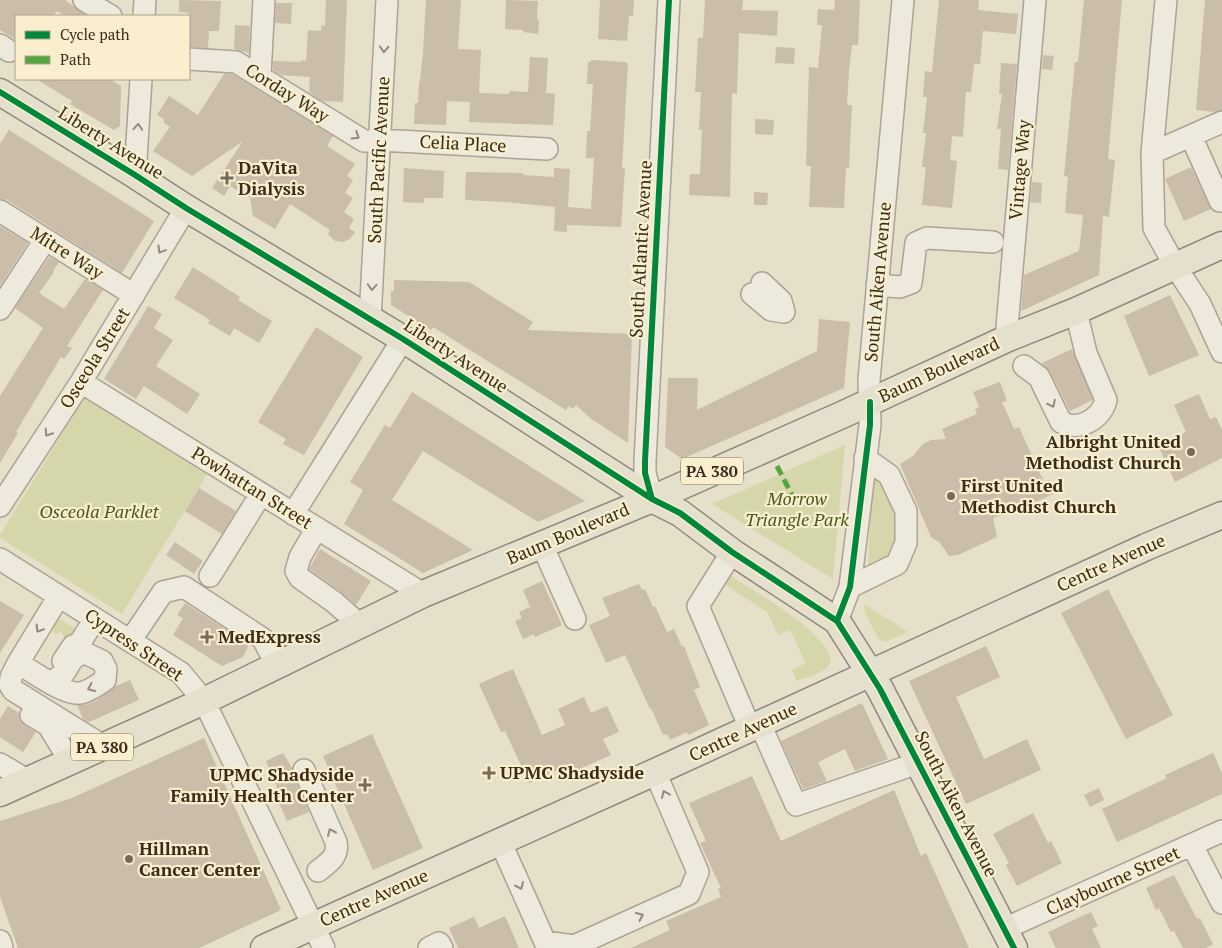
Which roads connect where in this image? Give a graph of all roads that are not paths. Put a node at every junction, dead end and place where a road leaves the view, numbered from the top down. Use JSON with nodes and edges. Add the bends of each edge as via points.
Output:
{"nodes":[{"id":1,"x":84,"y":0,"type":"edge"},
{"id":2,"x":145,"y":0,"type":"edge"},
{"id":3,"x":264,"y":0,"type":"edge"},
{"id":4,"x":387,"y":0,"type":"edge"},
{"id":5,"x":669,"y":0,"type":"edge"},
{"id":6,"x":903,"y":0,"type":"edge"},
{"id":7,"x":1035,"y":0,"type":"edge"},
{"id":8,"x":1166,"y":0,"type":"edge"},
{"id":9,"x":109,"y":15,"type":"edge"},
{"id":10,"x":144,"y":15,"type":"edge"},
{"id":11,"x":190,"y":59,"type":"edge"},
{"id":12,"x":260,"y":76,"type":"junction"},
{"id":13,"x":141,"y":80,"type":"edge"},
{"id":14,"x":3,"y":99,"type":"edge"},
{"id":15,"x":1222,"y":122,"type":"edge"},
{"id":16,"x":1191,"y":136,"type":"junction"},
{"id":17,"x":379,"y":140,"type":"junction"},
{"id":18,"x":547,"y":149,"type":"dead end"},
{"id":19,"x":1152,"y":153,"type":"junction"},
{"id":20,"x":135,"y":174,"type":"junction"},
{"id":21,"x":1220,"y":201,"type":"dead end"},
{"id":22,"x":186,"y":208,"type":"junction"},
{"id":23,"x":0,"y":211,"type":"edge"},
{"id":24,"x":45,"y":240,"type":"junction"},
{"id":25,"x":993,"y":242,"type":"dead end"},
{"id":26,"x":1222,"y":245,"type":"edge"},
{"id":27,"x":1175,"y":266,"type":"junction"},
{"id":28,"x":877,"y":285,"type":"junction"},
{"id":29,"x":134,"y":295,"type":"junction"},
{"id":30,"x":0,"y":309,"type":"edge"},
{"id":31,"x":1076,"y":311,"type":"junction"},
{"id":32,"x":370,"y":319,"type":"junction"},
{"id":33,"x":403,"y":339,"type":"junction"},
{"id":34,"x":1006,"y":340,"type":"junction"},
{"id":35,"x":1222,"y":352,"type":"edge"},
{"id":36,"x":1024,"y":366,"type":"dead end"},
{"id":37,"x":81,"y":382,"type":"junction"},
{"id":38,"x":870,"y":402,"type":"junction"},
{"id":39,"x":866,"y":458,"type":"junction"},
{"id":40,"x":261,"y":494,"type":"junction"},
{"id":41,"x":652,"y":499,"type":"junction"},
{"id":42,"x":0,"y":506,"type":"edge"},
{"id":43,"x":293,"y":514,"type":"junction"},
{"id":44,"x":1222,"y":515,"type":"edge"},
{"id":45,"x":317,"y":528,"type":"junction"},
{"id":46,"x":542,"y":545,"type":"junction"},
{"id":47,"x":732,"y":552,"type":"junction"},
{"id":48,"x":0,"y":559,"type":"edge"},
{"id":49,"x":210,"y":576,"type":"dead end"},
{"id":50,"x":850,"y":586,"type":"junction"},
{"id":51,"x":424,"y":594,"type":"junction"},
{"id":52,"x":59,"y":596,"type":"junction"},
{"id":53,"x":95,"y":619,"type":"junction"},
{"id":54,"x":575,"y":619,"type":"dead end"},
{"id":55,"x":837,"y":621,"type":"junction"},
{"id":56,"x":357,"y":627,"type":"junction"},
{"id":57,"x":130,"y":641,"type":"junction"},
{"id":58,"x":18,"y":662,"type":"junction"},
{"id":59,"x":277,"y":666,"type":"junction"},
{"id":60,"x":871,"y":673,"type":"junction"},
{"id":61,"x":0,"y":696,"type":"edge"},
{"id":62,"x":204,"y":701,"type":"junction"},
{"id":63,"x":755,"y":726,"type":"junction"},
{"id":64,"x":103,"y":746,"type":"junction"},
{"id":65,"x":70,"y":761,"type":"junction"},
{"id":66,"x":918,"y":763,"type":"junction"},
{"id":67,"x":0,"y":764,"type":"edge"},
{"id":68,"x":304,"y":770,"type":"dead end"},
{"id":69,"x":656,"y":772,"type":"junction"},
{"id":70,"x":27,"y":780,"type":"junction"},
{"id":71,"x":0,"y":792,"type":"edge"},
{"id":72,"x":1222,"y":832,"type":"edge"},
{"id":73,"x":500,"y":841,"type":"junction"},
{"id":74,"x":1192,"y":845,"type":"junction"},
{"id":75,"x":318,"y":871,"type":"dead end"},
{"id":76,"x":1222,"y":903,"type":"edge"},
{"id":77,"x":318,"y":937,"type":"edge"},
{"id":78,"x":1009,"y":939,"type":"edge"},
{"id":79,"x":0,"y":941,"type":"edge"},
{"id":80,"x":2,"y":948,"type":"edge"},
{"id":81,"x":264,"y":948,"type":"edge"},
{"id":82,"x":429,"y":948,"type":"edge"},
{"id":83,"x":442,"y":948,"type":"edge"}],
"edges":[{"from":1,"to":9,"type":"street"},
{"from":2,"to":10,"type":"street"},
{"from":3,"to":12,"type":"street"},
{"from":4,"to":17,"type":"street","name":"South Pacific Avenue","one_way":true},
{"from":5,"to":41,"type":"street","name":"South Atlantic Avenue","via":[[645,461]]},
{"from":6,"to":28,"type":"street","name":"South Aiken Avenue"},
{"from":7,"to":34,"type":"street","name":"Vintage Way"},
{"from":8,"to":19,"type":"street"},
{"from":11,"to":12,"type":"street","name":"Corday Way","via":[[236,62]]},
{"from":12,"to":17,"type":"street","name":"Corday Way","one_way":true,"via":[[364,141]]},
{"from":20,"to":13,"type":"street","one_way":true},
{"from":14,"to":20,"type":"main road","name":"Liberty Avenue"},
{"from":15,"to":16,"type":"street"},
{"from":16,"to":19,"type":"street"},
{"from":16,"to":21,"type":"street"},
{"from":17,"to":18,"type":"street","name":"Celia Place"},
{"from":17,"to":32,"type":"street","name":"South Pacific Avenue","one_way":true},
{"from":19,"to":27,"type":"street","via":[[1154,228]]},
{"from":20,"to":22,"type":"main road","name":"Liberty Avenue"},
{"from":22,"to":29,"type":"street","name":"Osceola Street","one_way":true},
{"from":22,"to":32,"type":"main road","name":"Liberty Avenue"},
{"from":23,"to":24,"type":"street","name":"Mitre Way"},
{"from":24,"to":29,"type":"street","name":"Mitre Way"},
{"from":24,"to":30,"type":"street"},
{"from":25,"to":28,"type":"street","via":[[920,240],[916,242],[911,284],[900,287]]},
{"from":26,"to":27,"type":"main road","name":"Baum Boulevard","number":"PA 380"},
{"from":27,"to":31,"type":"main road","name":"Baum Boulevard","number":"PA 380"},
{"from":27,"to":35,"type":"street","via":[[1200,304]]},
{"from":28,"to":38,"type":"street","name":"South Aiken Avenue"},
{"from":29,"to":37,"type":"street","name":"Osceola Street"},
{"from":31,"to":34,"type":"main road","name":"Baum Boulevard","number":"PA 380"},
{"from":36,"to":31,"type":"street","one_way":true,"via":[[1039,377],[1061,422],[1076,426],[1088,423],[1098,415],[1106,400],[1086,353]]},
{"from":32,"to":33,"type":"main road","name":"Liberty Avenue"},
{"from":33,"to":41,"type":"main road","name":"Liberty Avenue"},
{"from":33,"to":43,"type":"street"},
{"from":34,"to":38,"type":"main road","name":"Baum Boulevard","number":"PA 380"},
{"from":37,"to":40,"type":"street","name":"Powhattan Street"},
{"from":37,"to":42,"type":"street","name":"Osceola Street","one_way":true},
{"from":38,"to":39,"type":"street","name":"South Aiken Avenue"},
{"from":38,"to":41,"type":"main road","name":"Baum Boulevard","number":"PA 380"},
{"from":39,"to":50,"type":"street","name":"South Aiken Avenue"},
{"from":39,"to":50,"type":"street","via":[[889,474],[906,511],[906,543],[897,564]]},
{"from":40,"to":43,"type":"street","name":"Powhattan Street"},
{"from":40,"to":49,"type":"street"},
{"from":41,"to":46,"type":"main road","name":"Baum Boulevard","number":"PA 380"},
{"from":41,"to":47,"type":"main road","name":"Liberty Avenue","via":[[680,513]]},
{"from":43,"to":45,"type":"street","name":"Powhattan Street"},
{"from":44,"to":60,"type":"main road","name":"Centre Avenue"},
{"from":45,"to":51,"type":"street","name":"Powhattan Street"},
{"from":45,"to":56,"type":"street","via":[[300,557],[296,571],[300,578],[347,613]]},
{"from":46,"to":51,"type":"main road","name":"Baum Boulevard","number":"PA 380"},
{"from":46,"to":54,"type":"street"},
{"from":47,"to":55,"type":"main road","name":"Liberty Avenue"},
{"from":47,"to":63,"type":"street","via":[[698,606]]},
{"from":48,"to":52,"type":"street","name":"Cypress Street"},
{"from":50,"to":55,"type":"street","name":"South Aiken Avenue"},
{"from":51,"to":56,"type":"main road","name":"Baum Boulevard","number":"PA 380"},
{"from":52,"to":53,"type":"street","name":"Cypress Street"},
{"from":52,"to":58,"type":"street","one_way":true},
{"from":53,"to":57,"type":"street","name":"Cypress Street"},
{"from":58,"to":53,"type":"street","one_way":true,"via":[[52,683],[58,668]]},
{"from":55,"to":60,"type":"main road","name":"Liberty Avenue"},
{"from":56,"to":59,"type":"main road","name":"Baum Boulevard","number":"PA 380"},
{"from":57,"to":59,"type":"street","via":[[163,592],[184,588],[263,639]]},
{"from":57,"to":62,"type":"street","name":"Cypress Street","via":[[181,673]]},
{"from":58,"to":64,"type":"street","via":[[10,677],[13,690]]},
{"from":59,"to":62,"type":"main road","name":"Baum Boulevard","number":"PA 380"},
{"from":60,"to":63,"type":"main road","name":"Centre Avenue"},
{"from":60,"to":66,"type":"main road","name":"South Aiken Avenue"},
{"from":61,"to":65,"type":"street","via":[[48,725]]},
{"from":62,"to":64,"type":"main road","name":"Baum Boulevard","number":"PA 380"},
{"from":62,"to":77,"type":"street","name":"Cypress Street"},
{"from":63,"to":66,"type":"street","via":[[796,805]]},
{"from":63,"to":69,"type":"main road","name":"Centre Avenue"},
{"from":64,"to":65,"type":"main road","name":"Baum Boulevard","number":"PA 380"},
{"from":65,"to":70,"type":"main road","name":"Baum Boulevard","number":"PA 380"},
{"from":66,"to":78,"type":"main road","name":"South Aiken Avenue"},
{"from":67,"to":70,"type":"street"},
{"from":75,"to":68,"type":"street","one_way":true,"via":[[334,858],[336,842]]},
{"from":69,"to":73,"type":"main road","name":"Centre Avenue"},
{"from":73,"to":69,"type":"street","one_way":true,"via":[[545,942],[574,946],[689,894],[698,872]]},
{"from":70,"to":71,"type":"main road","name":"Baum Boulevard","number":"PA 380"},
{"from":72,"to":74,"type":"street","name":"Claybourne Street"},
{"from":73,"to":77,"type":"main road","name":"Centre Avenue"},
{"from":74,"to":76,"type":"street"},
{"from":74,"to":78,"type":"street","name":"Claybourne Street"},
{"from":77,"to":81,"type":"main road","name":"Centre Avenue"},
{"from":79,"to":80,"type":"street"},
{"from":82,"to":83,"type":"street","via":[[439,943]]}]}
